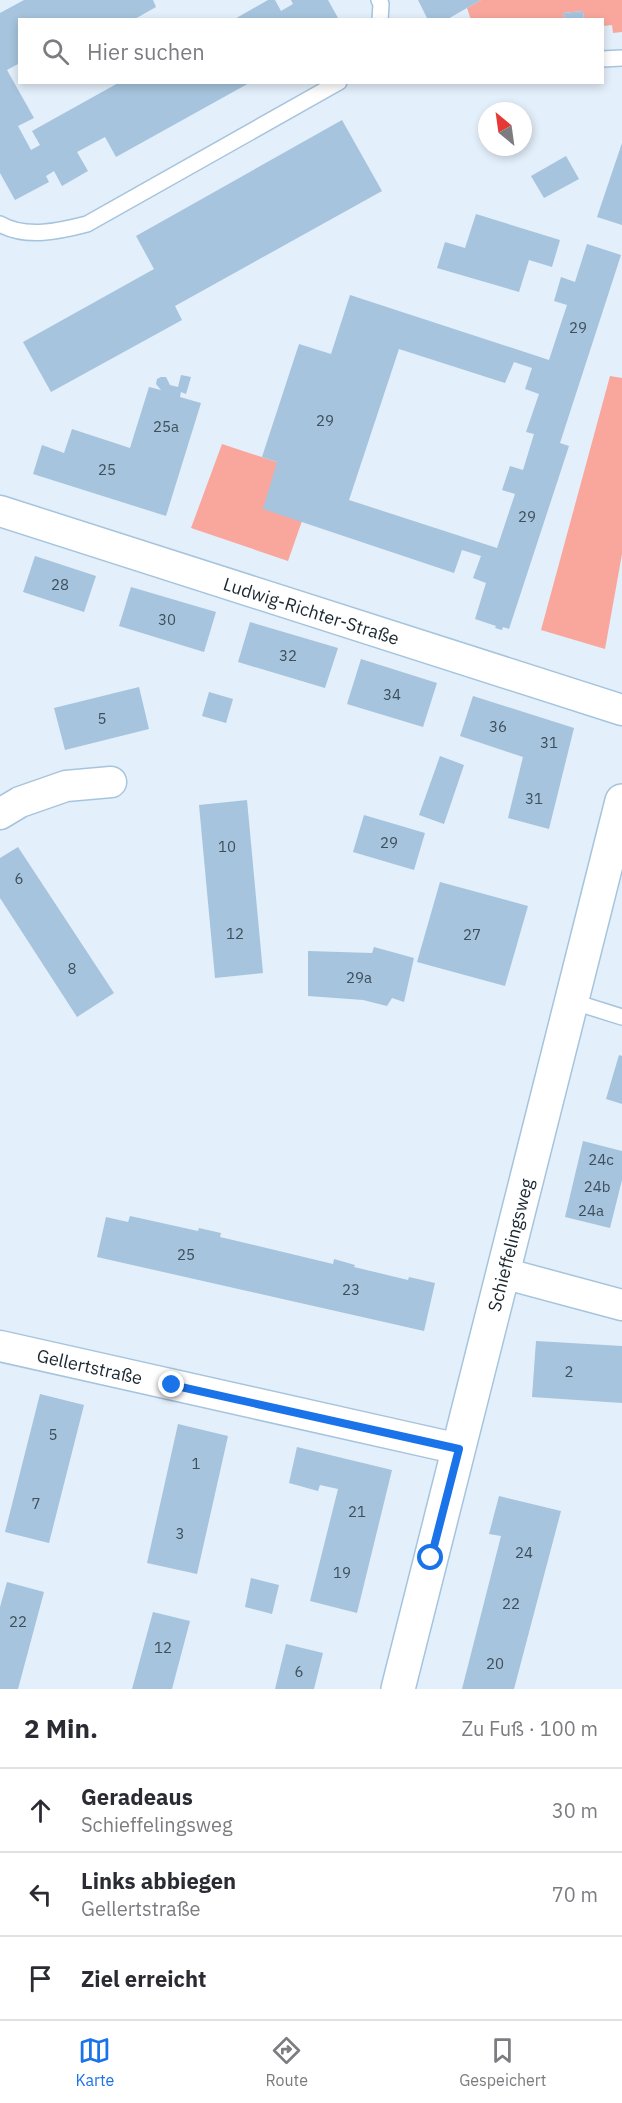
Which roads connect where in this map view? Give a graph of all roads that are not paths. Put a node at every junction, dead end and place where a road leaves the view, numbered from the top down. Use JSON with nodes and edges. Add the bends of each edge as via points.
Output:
{"nodes":[{"id":1,"x":379,"y":0,"type":"edge"},
{"id":2,"x":380,"y":18,"type":"edge"},
{"id":3,"x":622,"y":58,"type":"edge"},
{"id":4,"x":604,"y":59,"type":"edge"},
{"id":5,"x":335,"y":84,"type":"edge"},
{"id":6,"x":0,"y":224,"type":"edge"},
{"id":7,"x":0,"y":511,"type":"edge"},
{"id":8,"x":622,"y":710,"type":"edge"},
{"id":9,"x":111,"y":782,"type":"dead end"},
{"id":10,"x":622,"y":801,"type":"edge"},
{"id":11,"x":0,"y":814,"type":"edge"},
{"id":12,"x":571,"y":1001,"type":"junction"},
{"id":13,"x":622,"y":1017,"type":"edge"},
{"id":14,"x":503,"y":1273,"type":"junction"},
{"id":15,"x":622,"y":1305,"type":"edge"},
{"id":16,"x":0,"y":1346,"type":"edge"},
{"id":17,"x":459,"y":1449,"type":"junction"},
{"id":18,"x":398,"y":1689,"type":"edge"}],
"edges":[{"from":1,"to":2,"type":"lane"},
{"from":3,"to":4,"type":"lane"},
{"from":5,"to":6,"type":"lane","via":[[87,224],[55,232],[26,231]]},
{"from":7,"to":8,"type":"street","name":"Ludwig-Richter-Straße"},
{"from":9,"to":11,"type":"street","via":[[66,786],[20,802]]},
{"from":10,"to":12,"type":"street","name":"Schieffelingsweg"},
{"from":12,"to":13,"type":"lane"},
{"from":12,"to":14,"type":"street","name":"Schieffelingsweg"},
{"from":14,"to":15,"type":"street"},
{"from":14,"to":17,"type":"street","name":"Schieffelingsweg"},
{"from":16,"to":17,"type":"street","name":"Gellertstraße"},
{"from":17,"to":18,"type":"street","name":"Schieffelingsweg"}]}
